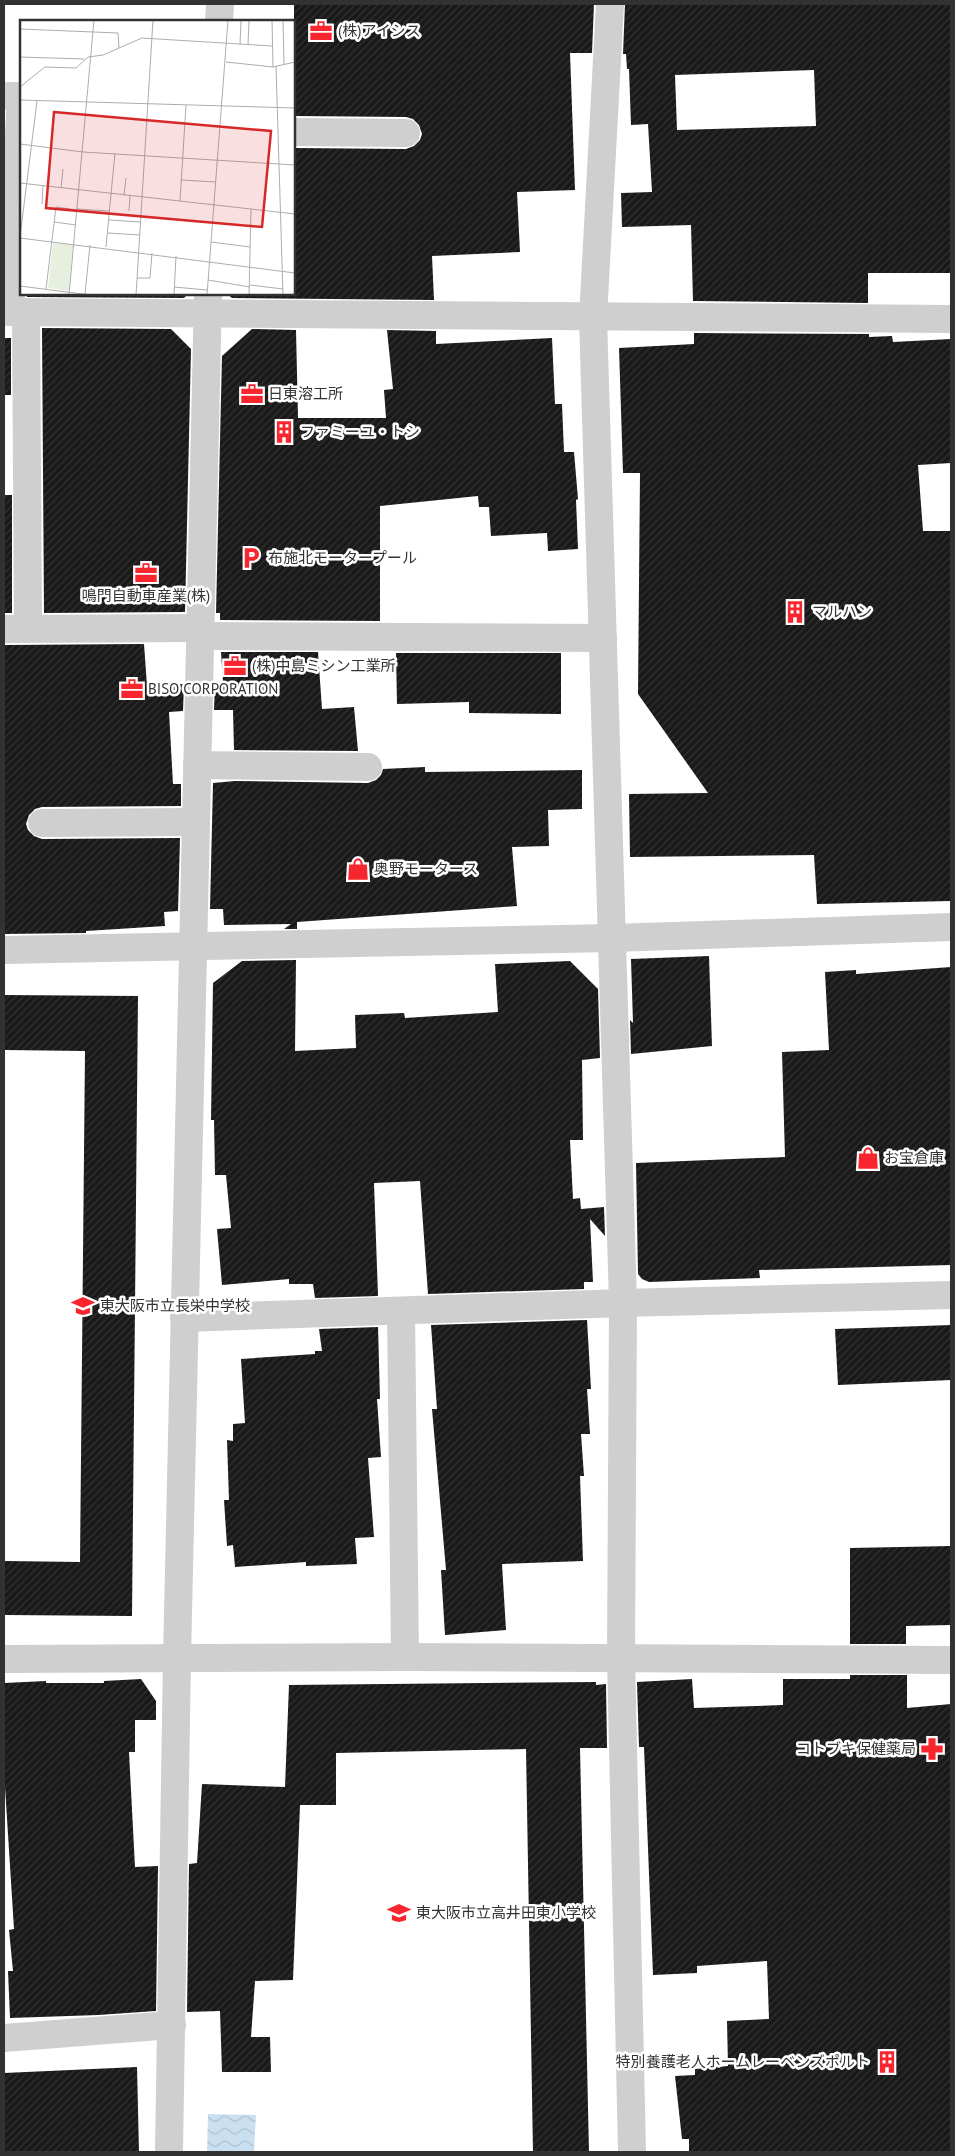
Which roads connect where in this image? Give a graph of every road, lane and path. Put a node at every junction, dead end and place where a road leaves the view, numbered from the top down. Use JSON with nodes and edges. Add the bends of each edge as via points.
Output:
{"nodes":[{"id":1,"x":220,"y":4,"type":"edge"},
{"id":2,"x":610,"y":4,"type":"edge"},
{"id":3,"x":219,"y":20,"type":"edge"},
{"id":4,"x":4,"y":96,"type":"edge"},
{"id":5,"x":20,"y":96,"type":"edge"},
{"id":6,"x":20,"y":123,"type":"edge"},
{"id":7,"x":295,"y":132,"type":"edge"},
{"id":8,"x":406,"y":133,"type":"dead end"},
{"id":9,"x":207,"y":304,"type":"edge"},
{"id":10,"x":13,"y":312,"type":"edge"},
{"id":11,"x":594,"y":318,"type":"junction"},
{"id":12,"x":951,"y":320,"type":"edge"},
{"id":13,"x":16,"y":629,"type":"edge"},
{"id":14,"x":200,"y":632,"type":"junction"},
{"id":15,"x":603,"y":638,"type":"junction"},
{"id":16,"x":197,"y":765,"type":"junction"},
{"id":17,"x":368,"y":767,"type":"dead end"},
{"id":18,"x":196,"y":822,"type":"junction"},
{"id":19,"x":42,"y":824,"type":"dead end"},
{"id":20,"x":951,"y":928,"type":"edge"},
{"id":21,"x":612,"y":938,"type":"junction"},
{"id":22,"x":194,"y":946,"type":"junction"},
{"id":23,"x":4,"y":950,"type":"edge"},
{"id":24,"x":951,"y":1295,"type":"edge"},
{"id":25,"x":623,"y":1303,"type":"junction"},
{"id":26,"x":400,"y":1311,"type":"junction"},
{"id":27,"x":184,"y":1318,"type":"junction"},
{"id":28,"x":405,"y":1657,"type":"junction"},
{"id":29,"x":177,"y":1658,"type":"junction"},
{"id":30,"x":621,"y":1658,"type":"junction"},
{"id":31,"x":4,"y":1659,"type":"edge"},
{"id":32,"x":951,"y":1660,"type":"edge"},
{"id":33,"x":172,"y":2025,"type":"junction"},
{"id":34,"x":4,"y":2038,"type":"edge"},
{"id":35,"x":169,"y":2152,"type":"edge"},
{"id":36,"x":632,"y":2152,"type":"edge"}],
"edges":[{"from":1,"to":3,"type":"street"},
{"from":2,"to":11,"type":"street"},
{"from":4,"to":5,"type":"street"},
{"from":6,"to":10,"type":"street"},
{"from":7,"to":8,"type":"street"},
{"from":9,"to":10,"type":"street"},
{"from":9,"to":11,"type":"street"},
{"from":9,"to":14,"type":"street"},
{"from":10,"to":13,"type":"street"},
{"from":11,"to":12,"type":"street"},
{"from":11,"to":15,"type":"street"},
{"from":13,"to":14,"type":"street"},
{"from":14,"to":15,"type":"street"},
{"from":14,"to":16,"type":"street"},
{"from":15,"to":21,"type":"street"},
{"from":16,"to":17,"type":"street"},
{"from":16,"to":18,"type":"street"},
{"from":18,"to":19,"type":"street"},
{"from":18,"to":22,"type":"street"},
{"from":20,"to":21,"type":"street"},
{"from":21,"to":22,"type":"street"},
{"from":21,"to":25,"type":"street"},
{"from":22,"to":23,"type":"street"},
{"from":22,"to":27,"type":"street"},
{"from":24,"to":25,"type":"street"},
{"from":25,"to":26,"type":"street"},
{"from":25,"to":30,"type":"street"},
{"from":26,"to":27,"type":"street"},
{"from":26,"to":28,"type":"street"},
{"from":27,"to":29,"type":"street"},
{"from":28,"to":29,"type":"street"},
{"from":28,"to":30,"type":"street"},
{"from":29,"to":31,"type":"street"},
{"from":29,"to":33,"type":"street"},
{"from":30,"to":32,"type":"street"},
{"from":30,"to":36,"type":"street"},
{"from":33,"to":34,"type":"street"},
{"from":33,"to":35,"type":"street"}]}
